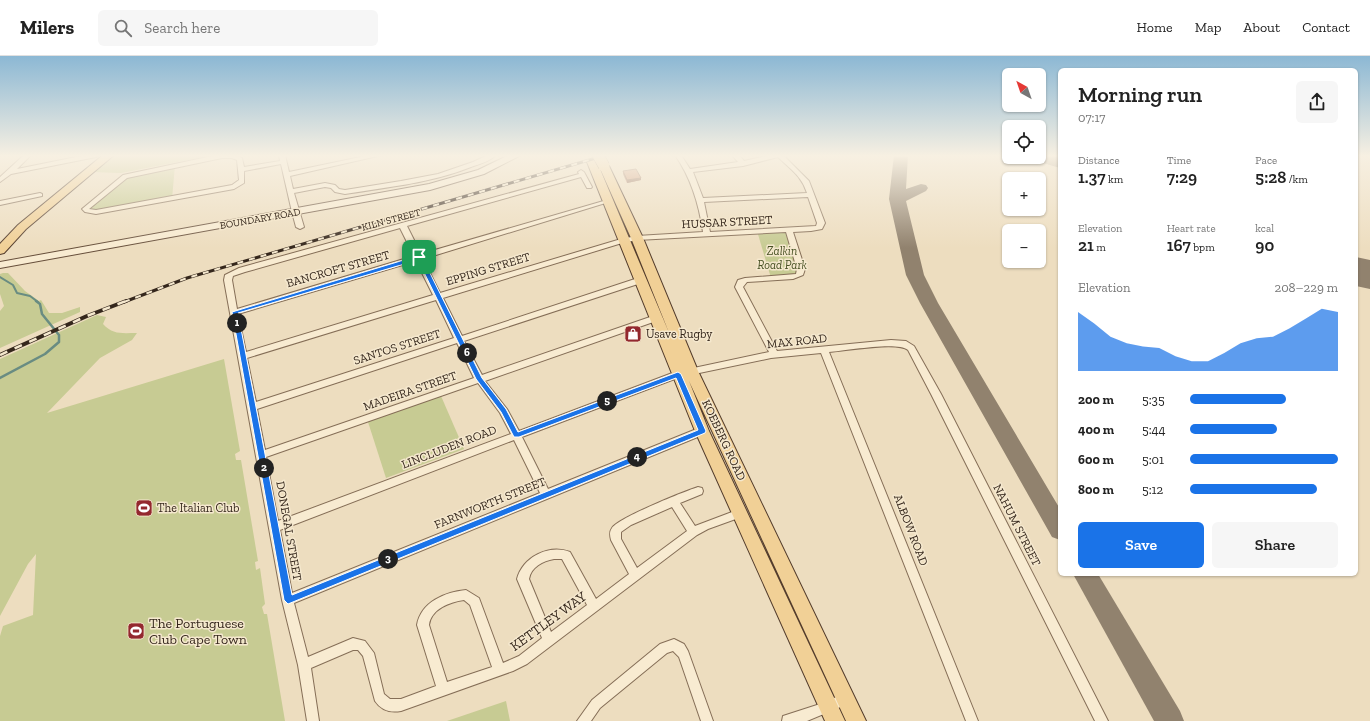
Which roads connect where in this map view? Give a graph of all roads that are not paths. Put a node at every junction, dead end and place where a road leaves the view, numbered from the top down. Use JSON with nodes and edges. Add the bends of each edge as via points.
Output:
{"nodes":[{"id":1,"x":60,"y":186,"type":"edge"},
{"id":2,"x":72,"y":186,"type":"edge"},
{"id":3,"x":111,"y":186,"type":"edge"},
{"id":4,"x":234,"y":186,"type":"edge"},
{"id":5,"x":289,"y":186,"type":"edge"},
{"id":6,"x":316,"y":186,"type":"edge"},
{"id":7,"x":333,"y":186,"type":"edge"},
{"id":8,"x":382,"y":186,"type":"edge"},
{"id":9,"x":412,"y":186,"type":"edge"},
{"id":10,"x":432,"y":186,"type":"edge"},
{"id":11,"x":541,"y":186,"type":"edge"},
{"id":12,"x":605,"y":186,"type":"edge"},
{"id":13,"x":608,"y":186,"type":"edge"},
{"id":14,"x":695,"y":186,"type":"edge"},
{"id":15,"x":808,"y":186,"type":"edge"},
{"id":16,"x":290,"y":192,"type":"junction"},
{"id":17,"x":40,"y":195,"type":"dead end"},
{"id":18,"x":810,"y":195,"type":"junction"},
{"id":19,"x":701,"y":200,"type":"junction"},
{"id":20,"x":609,"y":201,"type":"junction"},
{"id":21,"x":0,"y":203,"type":"edge"},
{"id":22,"x":294,"y":210,"type":"junction"},
{"id":23,"x":403,"y":226,"type":"junction"},
{"id":24,"x":300,"y":227,"type":"dead end"},
{"id":25,"x":789,"y":230,"type":"junction"},
{"id":26,"x":707,"y":234,"type":"junction"},
{"id":27,"x":0,"y":238,"type":"edge"},
{"id":28,"x":631,"y":239,"type":"junction"},
{"id":29,"x":0,"y":251,"type":"edge"},
{"id":30,"x":419,"y":257,"type":"junction"},
{"id":31,"x":0,"y":260,"type":"edge"},
{"id":32,"x":0,"y":265,"type":"edge"},
{"id":33,"x":229,"y":275,"type":"joint"},
{"id":34,"x":641,"y":280,"type":"junction"},
{"id":35,"x":439,"y":296,"type":"junction"},
{"id":36,"x":235,"y":312,"type":"junction"},
{"id":37,"x":656,"y":318,"type":"junction"},
{"id":38,"x":460,"y":339,"type":"junction"},
{"id":39,"x":906,"y":344,"type":"joint"},
{"id":40,"x":824,"y":350,"type":"junction"},
{"id":41,"x":775,"y":355,"type":"junction"},
{"id":42,"x":243,"y":356,"type":"junction"},
{"id":43,"x":685,"y":373,"type":"junction"},
{"id":44,"x":479,"y":379,"type":"junction"},
{"id":45,"x":252,"y":407,"type":"junction"},
{"id":46,"x":702,"y":431,"type":"junction"},
{"id":47,"x":516,"y":435,"type":"junction"},
{"id":48,"x":262,"y":455,"type":"junction"},
{"id":49,"x":698,"y":491,"type":"dead end"},
{"id":50,"x":546,"y":495,"type":"junction"},
{"id":51,"x":674,"y":502,"type":"junction"},
{"id":52,"x":740,"y":514,"type":"junction"},
{"id":53,"x":275,"y":526,"type":"junction"},
{"id":54,"x":693,"y":532,"type":"junction"},
{"id":55,"x":635,"y":575,"type":"junction"},
{"id":56,"x":288,"y":600,"type":"junction"},
{"id":57,"x":594,"y":607,"type":"junction"},
{"id":58,"x":549,"y":640,"type":"junction"},
{"id":59,"x":304,"y":665,"type":"junction"},
{"id":60,"x":499,"y":670,"type":"junction"},
{"id":61,"x":443,"y":690,"type":"junction"},
{"id":62,"x":846,"y":699,"type":"junction"},
{"id":63,"x":831,"y":714,"type":"edge"},
{"id":64,"x":313,"y":721,"type":"edge"},
{"id":65,"x":583,"y":721,"type":"edge"},
{"id":66,"x":707,"y":721,"type":"edge"},
{"id":67,"x":788,"y":721,"type":"edge"},
{"id":68,"x":856,"y":721,"type":"edge"},
{"id":69,"x":972,"y":721,"type":"edge"},
{"id":70,"x":1102,"y":721,"type":"edge"}],
"edges":[{"from":1,"to":27,"type":"main road"},
{"from":2,"to":29,"type":"main road","via":[[22,227]]},
{"from":3,"to":4,"type":"street","via":[[85,209],[96,212]]},
{"from":5,"to":16,"type":"street"},
{"from":6,"to":16,"type":"street"},
{"from":7,"to":8,"type":"street","via":[[337,191],[345,192]]},
{"from":9,"to":22,"type":"main road","name":"BOUNDARY ROAD"},
{"from":10,"to":22,"type":"main road","name":"BOUNDARY ROAD"},
{"from":11,"to":23,"type":"street","name":"KILN STREET"},
{"from":12,"to":20,"type":"main road","name":"KOEBERG ROAD"},
{"from":13,"to":28,"type":"main road","name":"KOEBERG ROAD"},
{"from":14,"to":19,"type":"street"},
{"from":15,"to":18,"type":"street"},
{"from":16,"to":22,"type":"street"},
{"from":17,"to":21,"type":"street"},
{"from":18,"to":19,"type":"street"},
{"from":18,"to":25,"type":"street","name":"HUSSAR STREET","via":[[821,223],[819,227]]},
{"from":19,"to":26,"type":"street"},
{"from":20,"to":28,"type":"main road","name":"KOEBERG ROAD"},
{"from":20,"to":30,"type":"street","name":"BANCROFT STREET"},
{"from":22,"to":24,"type":"street"},
{"from":22,"to":31,"type":"main road","name":"BOUNDARY ROAD"},
{"from":22,"to":32,"type":"main road","name":"BOUNDARY ROAD"},
{"from":23,"to":30,"type":"street"},
{"from":23,"to":33,"type":"street","name":"KILN STREET"},
{"from":25,"to":26,"type":"street","name":"HUSSAR STREET"},
{"from":25,"to":41,"type":"street","via":[[801,269],[799,275],[738,281]]},
{"from":26,"to":28,"type":"street","name":"HUSSAR STREET"},
{"from":28,"to":34,"type":"main road","name":"KOEBERG ROAD"},
{"from":28,"to":35,"type":"street","name":"EPPING STREET"},
{"from":28,"to":43,"type":"main road","name":"KOEBERG ROAD"},
{"from":30,"to":35,"type":"street"},
{"from":30,"to":36,"type":"street","name":"BANCROFT STREET"},
{"from":33,"to":36,"type":"street","name":"DONEGAL STREET"},
{"from":34,"to":37,"type":"main road","name":"KOEBERG ROAD"},
{"from":34,"to":38,"type":"street","name":"SANTOS STREET"},
{"from":35,"to":38,"type":"street"},
{"from":35,"to":42,"type":"street","name":"EPPING STREET"},
{"from":36,"to":42,"type":"street","name":"DONEGAL STREET"},
{"from":37,"to":43,"type":"main road","name":"KOEBERG ROAD"},
{"from":37,"to":44,"type":"street","name":"MADEIRA STREET"},
{"from":38,"to":44,"type":"street"},
{"from":38,"to":45,"type":"street","name":"SANTOS STREET"},
{"from":39,"to":40,"type":"street","name":"MAX ROAD","via":[[891,343]]},
{"from":39,"to":70,"type":"street","name":"NAHUM STREET","via":[[911,348],[936,394]]},
{"from":40,"to":41,"type":"street","name":"MAX ROAD"},
{"from":40,"to":69,"type":"street","name":"ALBOW ROAD"},
{"from":41,"to":43,"type":"street","name":"MAX ROAD"},
{"from":42,"to":45,"type":"street","name":"DONEGAL STREET"},
{"from":43,"to":46,"type":"main road","name":"KOEBERG ROAD"},
{"from":43,"to":47,"type":"street","name":"LINCLUDEN ROAD"},
{"from":43,"to":62,"type":"main road","name":"KOEBERG ROAD"},
{"from":44,"to":47,"type":"street","via":[[504,411]]},
{"from":44,"to":48,"type":"street","name":"MADEIRA STREET"},
{"from":45,"to":48,"type":"street","name":"DONEGAL STREET"},
{"from":46,"to":50,"type":"street","name":"FARNWORTH STREET"},
{"from":46,"to":52,"type":"main road","name":"KOEBERG ROAD"},
{"from":47,"to":50,"type":"street"},
{"from":47,"to":53,"type":"street","name":"LINCLUDEN ROAD"},
{"from":48,"to":53,"type":"street","name":"DONEGAL STREET"},
{"from":49,"to":51,"type":"street"},
{"from":50,"to":56,"type":"street","name":"FARNWORTH STREET"},
{"from":51,"to":54,"type":"street"},
{"from":51,"to":55,"type":"street","via":[[627,522],[616,530],[616,540]]},
{"from":52,"to":54,"type":"street","name":"KETTLEY WAY"},
{"from":52,"to":63,"type":"main road","name":"KOEBERG ROAD"},
{"from":53,"to":56,"type":"street","name":"DONEGAL STREET"},
{"from":54,"to":55,"type":"street","name":"KETTLEY WAY"},
{"from":55,"to":57,"type":"street","name":"KETTLEY WAY"},
{"from":56,"to":59,"type":"street","name":"DONEGAL STREET"},
{"from":57,"to":58,"type":"street","name":"KETTLEY WAY"},
{"from":57,"to":58,"type":"street","via":[[566,555],[556,553],[529,565],[523,579]]},
{"from":58,"to":60,"type":"street","name":"KETTLEY WAY","via":[[523,660]]},
{"from":59,"to":61,"type":"street","name":"KETTLEY WAY","via":[[357,644],[368,653],[379,697],[385,704],[394,706]]},
{"from":59,"to":64,"type":"street","name":"DONEGAL STREET"},
{"from":60,"to":61,"type":"street","name":"KETTLEY WAY"},
{"from":60,"to":61,"type":"street","via":[[475,602],[466,595],[455,597],[433,606],[423,619]]},
{"from":62,"to":63,"type":"street"},
{"from":62,"to":68,"type":"main road","name":"KOEBERG ROAD"},
{"from":63,"to":67,"type":"street","via":[[818,711]]},
{"from":65,"to":66,"type":"street","via":[[596,704],[664,648],[674,645],[680,648],[684,655]]}]}
